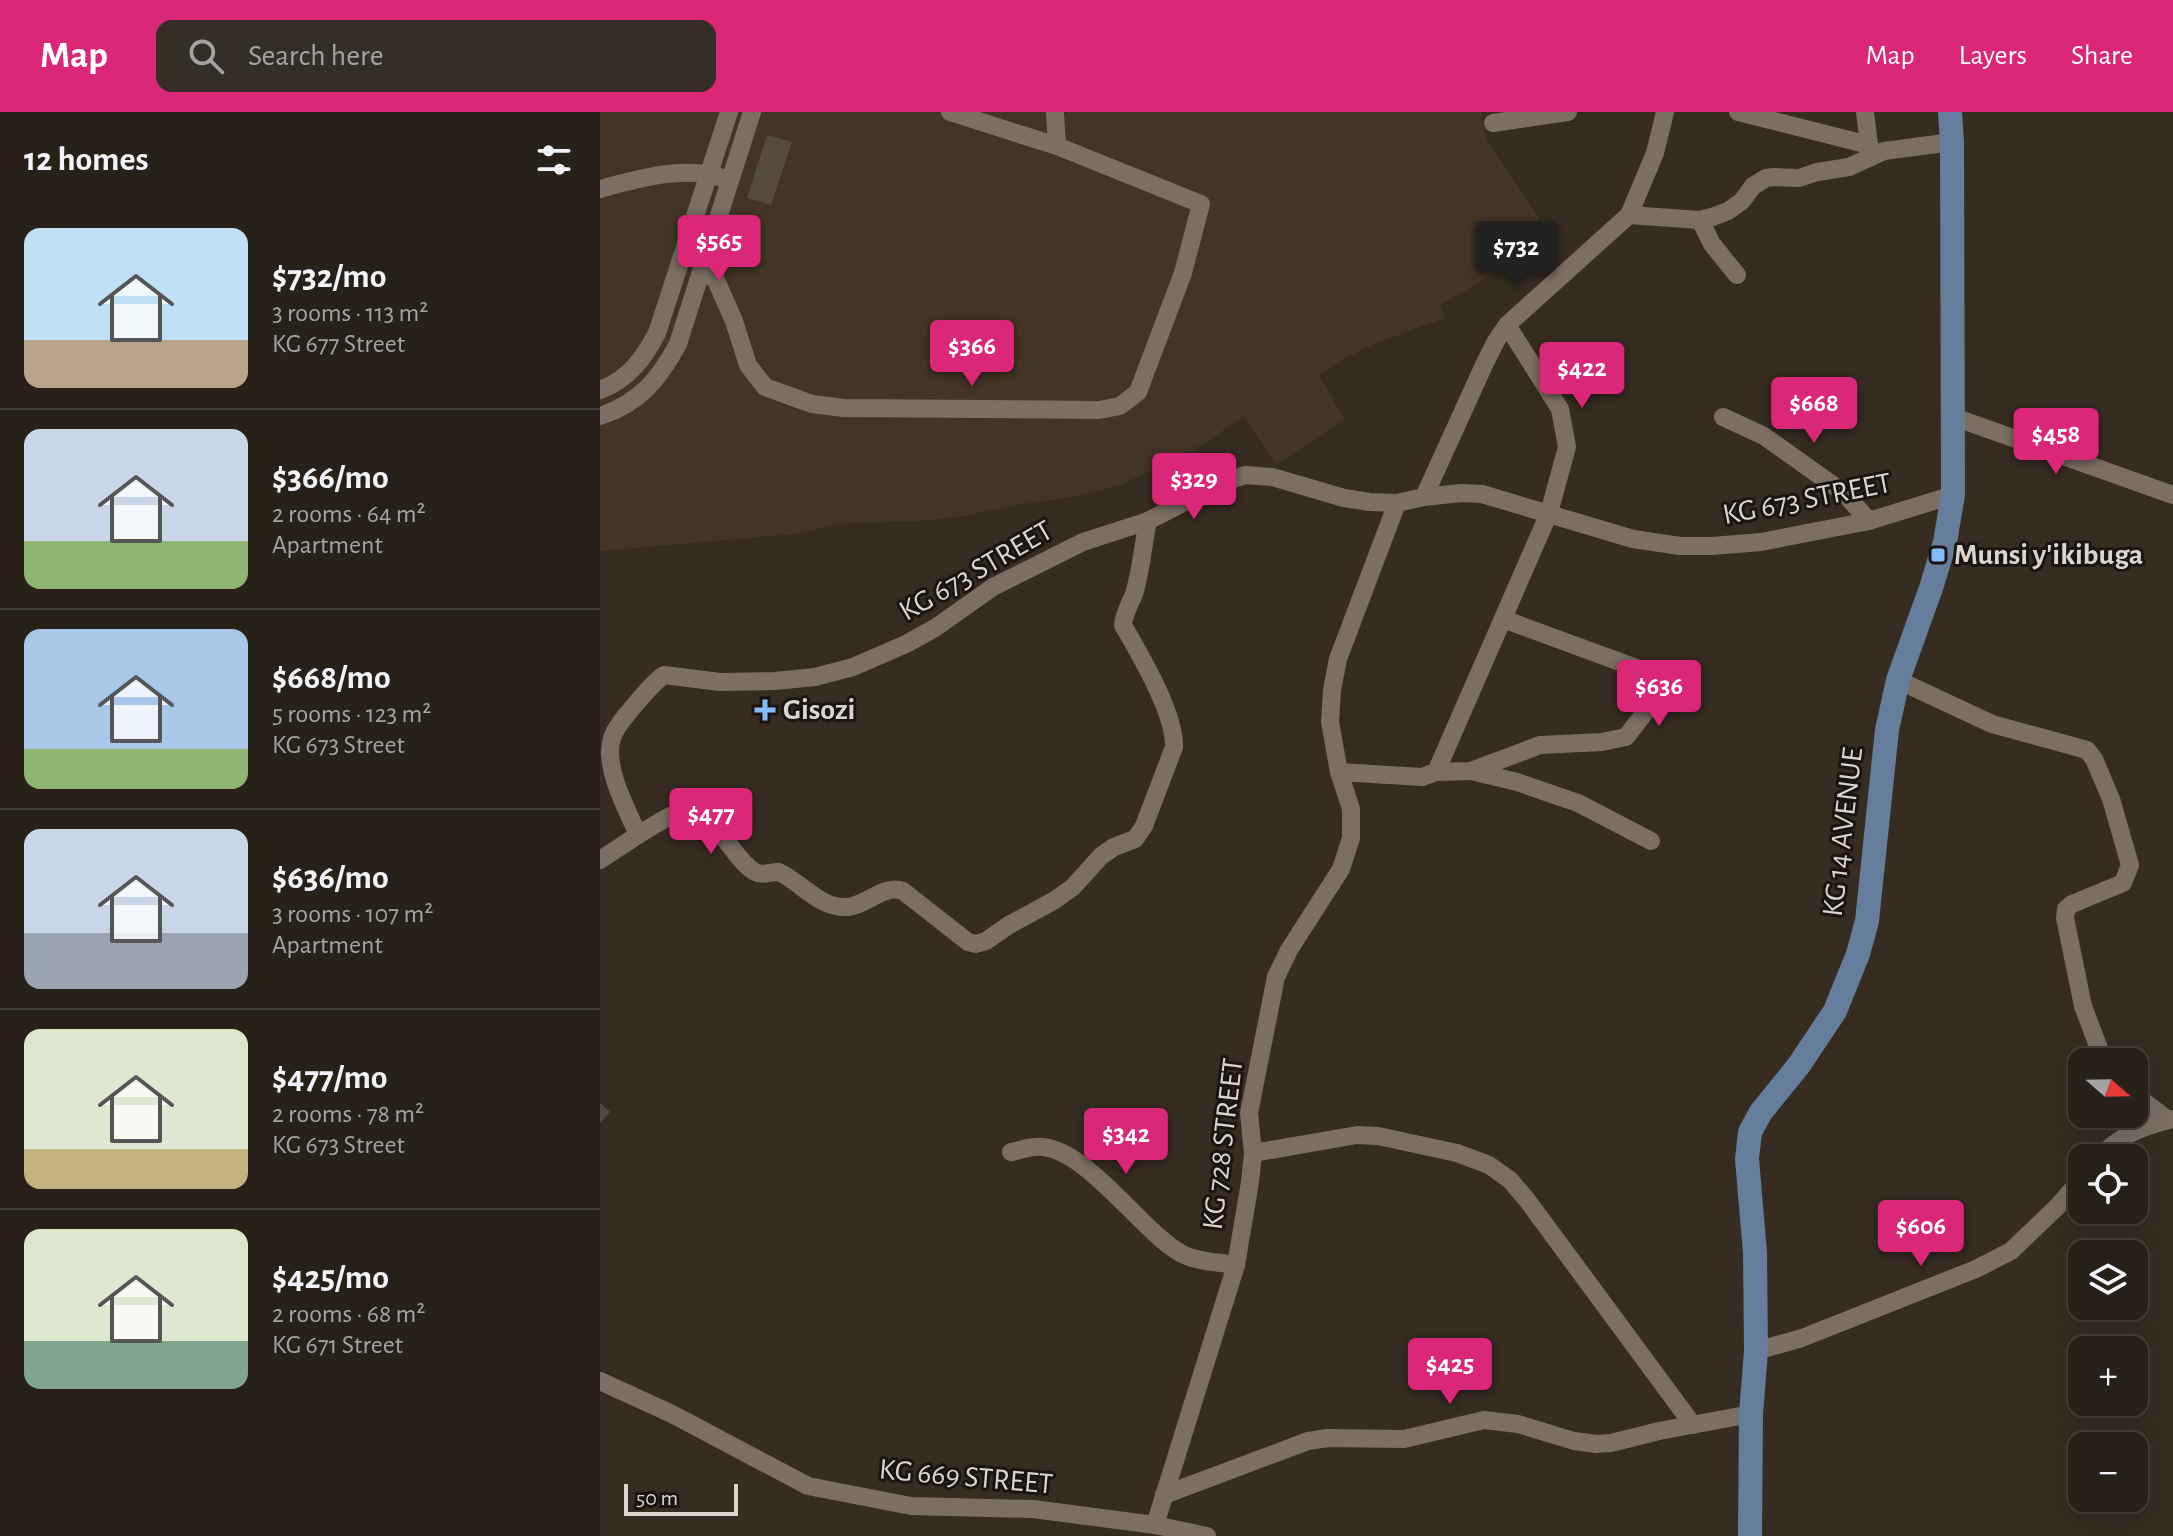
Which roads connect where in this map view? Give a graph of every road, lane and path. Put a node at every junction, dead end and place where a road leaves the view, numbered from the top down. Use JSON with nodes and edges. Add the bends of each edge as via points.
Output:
{"nodes":[{"id":1,"x":729,"y":112,"type":"edge"},
{"id":2,"x":752,"y":112,"type":"edge"},
{"id":3,"x":950,"y":112,"type":"edge"},
{"id":4,"x":1055,"y":112,"type":"edge"},
{"id":5,"x":1568,"y":112,"type":"edge"},
{"id":6,"x":1665,"y":112,"type":"edge"},
{"id":7,"x":1738,"y":112,"type":"edge"},
{"id":8,"x":1865,"y":112,"type":"edge"},
{"id":9,"x":1950,"y":112,"type":"edge"},
{"id":10,"x":1493,"y":123,"type":"dead end"},
{"id":11,"x":1952,"y":142,"type":"junction"},
{"id":12,"x":1057,"y":146,"type":"junction"},
{"id":13,"x":1869,"y":151,"type":"junction"},
{"id":14,"x":708,"y":174,"type":"junction"},
{"id":15,"x":730,"y":181,"type":"junction"},
{"id":16,"x":600,"y":189,"type":"edge"},
{"id":17,"x":1629,"y":215,"type":"junction"},
{"id":18,"x":1700,"y":220,"type":"junction"},
{"id":19,"x":700,"y":274,"type":"junction"},
{"id":20,"x":1737,"y":275,"type":"dead end"},
{"id":21,"x":1507,"y":325,"type":"junction"},
{"id":22,"x":600,"y":390,"type":"edge"},
{"id":23,"x":600,"y":416,"type":"edge"},
{"id":24,"x":1951,"y":416,"type":"junction"},
{"id":25,"x":1723,"y":417,"type":"dead end"},
{"id":26,"x":1953,"y":495,"type":"junction"},
{"id":27,"x":2173,"y":495,"type":"edge"},
{"id":28,"x":1424,"y":497,"type":"junction"},
{"id":29,"x":1397,"y":503,"type":"junction"},
{"id":30,"x":1549,"y":513,"type":"junction"},
{"id":31,"x":1148,"y":521,"type":"junction"},
{"id":32,"x":1869,"y":521,"type":"junction"},
{"id":33,"x":1503,"y":619,"type":"junction"},
{"id":34,"x":1898,"y":680,"type":"junction"},
{"id":35,"x":1471,"y":771,"type":"junction"},
{"id":36,"x":1339,"y":772,"type":"junction"},
{"id":37,"x":1436,"y":772,"type":"junction"},
{"id":38,"x":638,"y":835,"type":"junction"},
{"id":39,"x":1651,"y":841,"type":"dead end"},
{"id":40,"x":600,"y":860,"type":"edge"},
{"id":41,"x":2099,"y":1048,"type":"edge"},
{"id":42,"x":2148,"y":1104,"type":"edge"},
{"id":43,"x":2170,"y":1120,"type":"edge"},
{"id":44,"x":2111,"y":1144,"type":"edge"},
{"id":45,"x":1011,"y":1152,"type":"dead end"},
{"id":46,"x":1253,"y":1153,"type":"junction"},
{"id":47,"x":2068,"y":1194,"type":"edge"},
{"id":48,"x":1236,"y":1265,"type":"junction"},
{"id":49,"x":1756,"y":1351,"type":"junction"},
{"id":50,"x":600,"y":1381,"type":"edge"},
{"id":51,"x":1751,"y":1414,"type":"junction"},
{"id":52,"x":1693,"y":1425,"type":"junction"},
{"id":53,"x":1164,"y":1495,"type":"junction"},
{"id":54,"x":1155,"y":1525,"type":"junction"},
{"id":55,"x":1207,"y":1536,"type":"edge"},
{"id":56,"x":1750,"y":1536,"type":"edge"}],
"edges":[{"from":1,"to":14,"type":"street"},
{"from":2,"to":15,"type":"street"},
{"from":3,"to":12,"type":"street"},
{"from":4,"to":12,"type":"street"},
{"from":5,"to":10,"type":"street"},
{"from":6,"to":17,"type":"street","via":[[1655,153]]},
{"from":7,"to":13,"type":"street"},
{"from":8,"to":13,"type":"street"},
{"from":9,"to":11,"type":"main road","name":"KG 14 AVENUE"},
{"from":11,"to":13,"type":"street"},
{"from":11,"to":24,"type":"main road","name":"KG 14 AVENUE"},
{"from":12,"to":19,"type":"street","via":[[1201,204],[1183,273],[1138,392],[1120,406],[844,408],[790,398],[765,387],[748,365],[715,278]]},
{"from":13,"to":18,"type":"street","via":[[1849,167],[1799,178],[1766,178],[1728,211]]},
{"from":14,"to":15,"type":"street"},
{"from":14,"to":16,"type":"street","via":[[676,173]]},
{"from":14,"to":22,"type":"street","via":[[657,333],[628,374]]},
{"from":15,"to":19,"type":"street"},
{"from":17,"to":18,"type":"street"},
{"from":17,"to":21,"type":"street"},
{"from":18,"to":20,"type":"street"},
{"from":19,"to":23,"type":"street","via":[[664,370],[619,410]]},
{"from":21,"to":28,"type":"street"},
{"from":21,"to":30,"type":"street","via":[[1560,409],[1567,447]]},
{"from":24,"to":26,"type":"main road","name":"KG 14 AVENUE"},
{"from":24,"to":27,"type":"street"},
{"from":25,"to":32,"type":"street","via":[[1764,436],[1844,493]]},
{"from":26,"to":32,"type":"street","name":"KG 673 STREET"},
{"from":26,"to":34,"type":"main road","name":"KG 14 AVENUE","via":[[1945,542]]},
{"from":28,"to":29,"type":"street","name":"KG 673 STREET"},
{"from":28,"to":30,"type":"street","name":"KG 673 STREET","via":[[1482,494]]},
{"from":29,"to":31,"type":"street","name":"KG 673 STREET","via":[[1344,498],[1272,477],[1245,475]]},
{"from":29,"to":36,"type":"street","name":"KG 728 STREET","via":[[1338,659],[1330,722]]},
{"from":30,"to":32,"type":"street","name":"KG 673 STREET","via":[[1633,539],[1680,546],[1761,542]]},
{"from":30,"to":33,"type":"street"},
{"from":31,"to":38,"type":"street","name":"KG 673 STREET","via":[[1083,542],[993,587],[906,644],[853,667],[775,681],[664,675],[611,739],[612,772]]},
{"from":31,"to":38,"type":"street","via":[[1123,625],[1147,666],[1171,724],[1174,747],[1135,839],[1101,856],[1055,900],[976,944],[903,891],[889,890],[846,907],[816,898],[779,872],[756,873],[695,811],[684,810]]},
{"from":33,"to":35,"type":"street","via":[[1650,673],[1655,683],[1646,711],[1626,737],[1540,745]]},
{"from":33,"to":37,"type":"street"},
{"from":34,"to":41,"type":"street","via":[[1992,724],[2087,750],[2094,759],[2130,865],[2123,883],[2066,909],[2083,1006]]},
{"from":34,"to":49,"type":"main road","name":"KG 14 AVENUE","via":[[1887,730],[1867,921],[1858,954],[1835,1011],[1750,1132]]},
{"from":35,"to":37,"type":"street"},
{"from":35,"to":39,"type":"street","via":[[1578,803]]},
{"from":36,"to":37,"type":"street","via":[[1422,777]]},
{"from":36,"to":46,"type":"street","name":"KG 728 STREET","via":[[1351,809],[1351,838],[1341,869],[1276,977],[1249,1113]]},
{"from":38,"to":40,"type":"street"},
{"from":42,"to":43,"type":"street"},
{"from":43,"to":44,"type":"street","via":[[2137,1129]]},
{"from":45,"to":48,"type":"street","via":[[1036,1146],[1058,1150],[1180,1253]]},
{"from":46,"to":48,"type":"street","name":"KG 728 STREET"},
{"from":46,"to":52,"type":"street","via":[[1378,1136],[1489,1165],[1527,1200]]},
{"from":47,"to":49,"type":"street","via":[[2011,1251],[1976,1269]]},
{"from":48,"to":53,"type":"street","name":"KG 728 STREET"},
{"from":49,"to":51,"type":"main road","name":"KG 14 AVENUE"},
{"from":50,"to":54,"type":"street","name":"KG 669 STREET","via":[[808,1486],[911,1506],[1033,1509]]},
{"from":51,"to":52,"type":"street"},
{"from":51,"to":56,"type":"main road","name":"KG 14 AVENUE"},
{"from":52,"to":53,"type":"street","via":[[1596,1444],[1484,1420],[1404,1439],[1328,1438]]},
{"from":53,"to":54,"type":"street","name":"KG 728 STREET"},
{"from":54,"to":55,"type":"street","name":"KG 669 STREET"}]}
